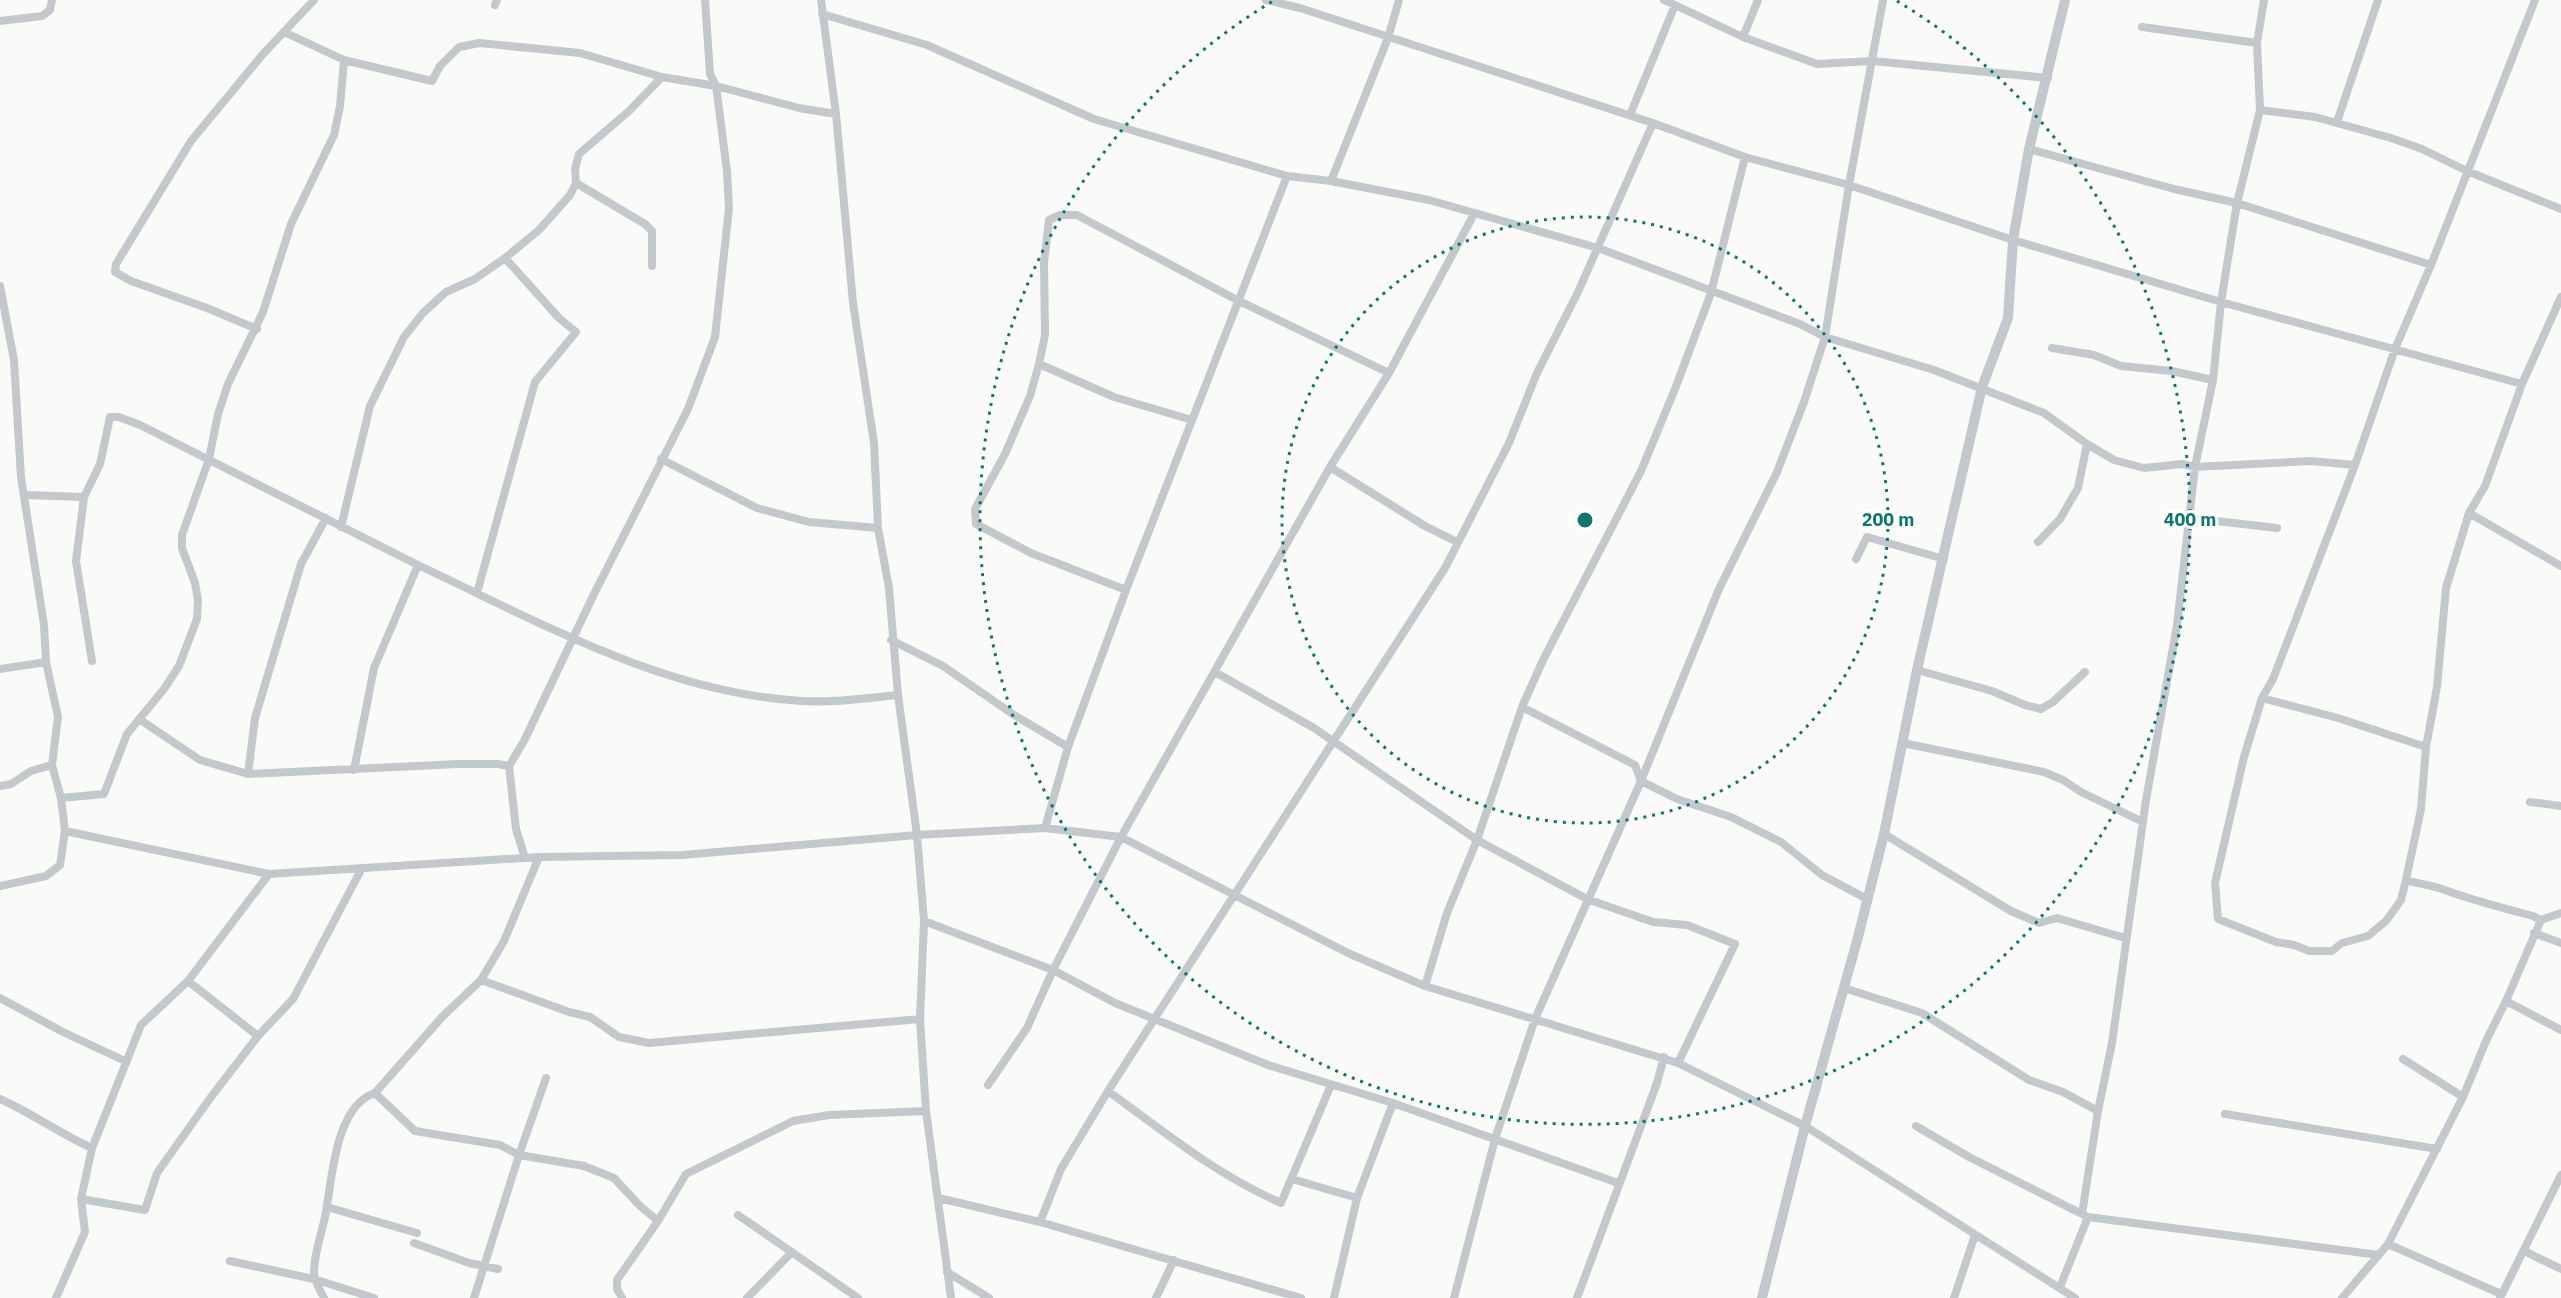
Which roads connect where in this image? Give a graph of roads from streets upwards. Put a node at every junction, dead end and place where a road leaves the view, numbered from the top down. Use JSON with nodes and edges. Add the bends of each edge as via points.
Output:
{"nodes":[{"id":1,"x":52,"y":0,"type":"edge"},
{"id":2,"x":314,"y":0,"type":"edge"},
{"id":3,"x":705,"y":0,"type":"edge"},
{"id":4,"x":821,"y":0,"type":"edge"},
{"id":5,"x":1266,"y":0,"type":"edge"},
{"id":6,"x":1399,"y":0,"type":"edge"},
{"id":7,"x":1664,"y":0,"type":"edge"},
{"id":8,"x":1758,"y":0,"type":"edge"},
{"id":9,"x":1883,"y":0,"type":"edge"},
{"id":10,"x":2065,"y":0,"type":"edge"},
{"id":11,"x":2264,"y":0,"type":"edge"},
{"id":12,"x":2378,"y":0,"type":"edge"},
{"id":13,"x":2535,"y":0,"type":"edge"},
{"id":14,"x":1675,"y":5,"type":"junction"},
{"id":15,"x":822,"y":14,"type":"junction"},
{"id":16,"x":0,"y":21,"type":"edge"},
{"id":17,"x":2142,"y":27,"type":"dead end"},
{"id":18,"x":284,"y":32,"type":"junction"},
{"id":19,"x":1388,"y":38,"type":"junction"},
{"id":20,"x":1743,"y":38,"type":"junction"},
{"id":21,"x":2257,"y":43,"type":"junction"},
{"id":22,"x":344,"y":60,"type":"junction"},
{"id":23,"x":1873,"y":61,"type":"junction"},
{"id":24,"x":662,"y":77,"type":"junction"},
{"id":25,"x":2048,"y":78,"type":"junction"},
{"id":26,"x":716,"y":86,"type":"junction"},
{"id":27,"x":2260,"y":110,"type":"junction"},
{"id":28,"x":836,"y":114,"type":"junction"},
{"id":29,"x":1630,"y":115,"type":"junction"},
{"id":30,"x":2337,"y":122,"type":"junction"},
{"id":31,"x":1653,"y":123,"type":"junction"},
{"id":32,"x":2029,"y":149,"type":"junction"},
{"id":33,"x":1745,"y":157,"type":"junction"},
{"id":34,"x":2467,"y":171,"type":"junction"},
{"id":35,"x":1287,"y":177,"type":"junction"},
{"id":36,"x":1331,"y":181,"type":"junction"},
{"id":37,"x":576,"y":183,"type":"junction"},
{"id":38,"x":1849,"y":185,"type":"junction"},
{"id":39,"x":2237,"y":203,"type":"junction"},
{"id":40,"x":2561,"y":209,"type":"edge"},
{"id":41,"x":1474,"y":214,"type":"junction"},
{"id":42,"x":2013,"y":240,"type":"junction"},
{"id":43,"x":1598,"y":248,"type":"junction"},
{"id":44,"x":505,"y":258,"type":"junction"},
{"id":45,"x":2432,"y":265,"type":"junction"},
{"id":46,"x":652,"y":266,"type":"dead end"},
{"id":47,"x":0,"y":286,"type":"edge"},
{"id":48,"x":1711,"y":292,"type":"junction"},
{"id":49,"x":2561,"y":297,"type":"edge"},
{"id":50,"x":1237,"y":300,"type":"junction"},
{"id":51,"x":2221,"y":302,"type":"junction"},
{"id":52,"x":257,"y":328,"type":"junction"},
{"id":53,"x":1825,"y":336,"type":"junction"},
{"id":54,"x":2052,"y":348,"type":"dead end"},
{"id":55,"x":2395,"y":349,"type":"junction"},
{"id":56,"x":1039,"y":364,"type":"junction"},
{"id":57,"x":1389,"y":374,"type":"junction"},
{"id":58,"x":2213,"y":380,"type":"junction"},
{"id":59,"x":2522,"y":384,"type":"junction"},
{"id":60,"x":1982,"y":387,"type":"junction"},
{"id":61,"x":1192,"y":420,"type":"junction"},
{"id":62,"x":2087,"y":444,"type":"junction"},
{"id":63,"x":209,"y":459,"type":"junction"},
{"id":64,"x":661,"y":459,"type":"junction"},
{"id":65,"x":2355,"y":465,"type":"junction"},
{"id":66,"x":1330,"y":467,"type":"junction"},
{"id":67,"x":2195,"y":468,"type":"junction"},
{"id":68,"x":25,"y":495,"type":"junction"},
{"id":69,"x":84,"y":497,"type":"junction"},
{"id":70,"x":2469,"y":513,"type":"junction"},
{"id":71,"x":326,"y":518,"type":"junction"},
{"id":72,"x":2190,"y":518,"type":"junction"},
{"id":73,"x":341,"y":527,"type":"junction"},
{"id":74,"x":879,"y":528,"type":"junction"},
{"id":75,"x":2277,"y":528,"type":"dead end"},
{"id":76,"x":1457,"y":542,"type":"junction"},
{"id":77,"x":2038,"y":542,"type":"dead end"},
{"id":78,"x":1856,"y":559,"type":"dead end"},
{"id":79,"x":1944,"y":559,"type":"junction"},
{"id":80,"x":418,"y":565,"type":"junction"},
{"id":81,"x":2561,"y":566,"type":"edge"},
{"id":82,"x":1126,"y":590,"type":"junction"},
{"id":83,"x":477,"y":593,"type":"junction"},
{"id":84,"x":574,"y":640,"type":"junction"},
{"id":85,"x":891,"y":640,"type":"junction"},
{"id":86,"x":92,"y":661,"type":"dead end"},
{"id":87,"x":46,"y":662,"type":"junction"},
{"id":88,"x":0,"y":669,"type":"edge"},
{"id":89,"x":1917,"y":670,"type":"junction"},
{"id":90,"x":1215,"y":672,"type":"junction"},
{"id":91,"x":2085,"y":672,"type":"dead end"},
{"id":92,"x":898,"y":695,"type":"junction"},
{"id":93,"x":2262,"y":698,"type":"junction"},
{"id":94,"x":1522,"y":707,"type":"junction"},
{"id":95,"x":139,"y":719,"type":"junction"},
{"id":96,"x":1335,"y":741,"type":"junction"},
{"id":97,"x":1903,"y":743,"type":"junction"},
{"id":98,"x":1068,"y":747,"type":"junction"},
{"id":99,"x":2426,"y":747,"type":"junction"},
{"id":100,"x":52,"y":765,"type":"junction"},
{"id":101,"x":509,"y":766,"type":"junction"},
{"id":102,"x":354,"y":770,"type":"junction"},
{"id":103,"x":248,"y":774,"type":"junction"},
{"id":104,"x":1641,"y":781,"type":"junction"},
{"id":105,"x":0,"y":786,"type":"edge"},
{"id":106,"x":61,"y":798,"type":"junction"},
{"id":107,"x":2530,"y":802,"type":"dead end"},
{"id":108,"x":2561,"y":806,"type":"edge"},
{"id":109,"x":2143,"y":822,"type":"junction"},
{"id":110,"x":1045,"y":828,"type":"junction"},
{"id":111,"x":65,"y":831,"type":"junction"},
{"id":112,"x":1884,"y":834,"type":"junction"},
{"id":113,"x":917,"y":835,"type":"junction"},
{"id":114,"x":1122,"y":837,"type":"junction"},
{"id":115,"x":1477,"y":840,"type":"junction"},
{"id":116,"x":539,"y":857,"type":"junction"},
{"id":117,"x":525,"y":858,"type":"junction"},
{"id":118,"x":363,"y":868,"type":"junction"},
{"id":119,"x":269,"y":874,"type":"junction"},
{"id":120,"x":2406,"y":880,"type":"junction"},
{"id":121,"x":0,"y":886,"type":"edge"},
{"id":122,"x":1234,"y":893,"type":"junction"},
{"id":123,"x":1587,"y":899,"type":"junction"},
{"id":124,"x":1868,"y":899,"type":"junction"},
{"id":125,"x":2561,"y":913,"type":"edge"},
{"id":126,"x":2541,"y":920,"type":"junction"},
{"id":127,"x":924,"y":921,"type":"junction"},
{"id":128,"x":2534,"y":933,"type":"junction"},
{"id":129,"x":2125,"y":938,"type":"junction"},
{"id":130,"x":2561,"y":943,"type":"edge"},
{"id":131,"x":1053,"y":970,"type":"junction"},
{"id":132,"x":481,"y":980,"type":"junction"},
{"id":133,"x":188,"y":981,"type":"junction"},
{"id":134,"x":1425,"y":986,"type":"junction"},
{"id":135,"x":1844,"y":988,"type":"junction"},
{"id":136,"x":0,"y":998,"type":"edge"},
{"id":137,"x":2506,"y":1001,"type":"junction"},
{"id":138,"x":920,"y":1019,"type":"junction"},
{"id":139,"x":1154,"y":1019,"type":"junction"},
{"id":140,"x":1535,"y":1019,"type":"junction"},
{"id":141,"x":2561,"y":1030,"type":"edge"},
{"id":142,"x":258,"y":1036,"type":"junction"},
{"id":143,"x":1664,"y":1057,"type":"junction"},
{"id":144,"x":2403,"y":1059,"type":"dead end"},
{"id":145,"x":125,"y":1060,"type":"junction"},
{"id":146,"x":1678,"y":1063,"type":"junction"},
{"id":147,"x":546,"y":1078,"type":"dead end"},
{"id":148,"x":988,"y":1085,"type":"dead end"},
{"id":149,"x":1331,"y":1085,"type":"junction"},
{"id":150,"x":1108,"y":1091,"type":"junction"},
{"id":151,"x":375,"y":1093,"type":"junction"},
{"id":152,"x":2463,"y":1096,"type":"junction"},
{"id":153,"x":0,"y":1099,"type":"edge"},
{"id":154,"x":1393,"y":1103,"type":"junction"},
{"id":155,"x":2098,"y":1111,"type":"junction"},
{"id":156,"x":926,"y":1112,"type":"junction"},
{"id":157,"x":2226,"y":1114,"type":"dead end"},
{"id":158,"x":1805,"y":1126,"type":"junction"},
{"id":159,"x":1916,"y":1126,"type":"dead end"},
{"id":160,"x":1495,"y":1139,"type":"junction"},
{"id":161,"x":92,"y":1148,"type":"junction"},
{"id":162,"x":2437,"y":1149,"type":"junction"},
{"id":163,"x":519,"y":1155,"type":"junction"},
{"id":164,"x":2561,"y":1175,"type":"edge"},
{"id":165,"x":1292,"y":1179,"type":"junction"},
{"id":166,"x":1618,"y":1183,"type":"junction"},
{"id":167,"x":939,"y":1198,"type":"junction"},
{"id":168,"x":1357,"y":1198,"type":"junction"},
{"id":169,"x":81,"y":1199,"type":"junction"},
{"id":170,"x":327,"y":1207,"type":"junction"},
{"id":171,"x":738,"y":1215,"type":"dead end"},
{"id":172,"x":2085,"y":1216,"type":"junction"},
{"id":173,"x":658,"y":1221,"type":"junction"},
{"id":174,"x":1040,"y":1222,"type":"junction"},
{"id":175,"x":417,"y":1233,"type":"dead end"},
{"id":176,"x":1975,"y":1235,"type":"junction"},
{"id":177,"x":414,"y":1243,"type":"dead end"},
{"id":178,"x":2388,"y":1244,"type":"junction"},
{"id":179,"x":2524,"y":1251,"type":"junction"},
{"id":180,"x":792,"y":1252,"type":"junction"},
{"id":181,"x":2379,"y":1256,"type":"junction"},
{"id":182,"x":1174,"y":1260,"type":"junction"},
{"id":183,"x":230,"y":1261,"type":"dead end"},
{"id":184,"x":484,"y":1266,"type":"junction"},
{"id":185,"x":498,"y":1269,"type":"dead end"},
{"id":186,"x":2561,"y":1269,"type":"edge"},
{"id":187,"x":947,"y":1272,"type":"junction"},
{"id":188,"x":314,"y":1279,"type":"junction"},
{"id":189,"x":2060,"y":1287,"type":"junction"},
{"id":190,"x":2500,"y":1296,"type":"edge"},
{"id":191,"x":2071,"y":1297,"type":"edge"},
{"id":192,"x":56,"y":1298,"type":"edge"},
{"id":193,"x":324,"y":1298,"type":"edge"},
{"id":194,"x":374,"y":1298,"type":"edge"},
{"id":195,"x":474,"y":1298,"type":"edge"},
{"id":196,"x":622,"y":1298,"type":"edge"},
{"id":197,"x":747,"y":1298,"type":"edge"},
{"id":198,"x":858,"y":1298,"type":"edge"},
{"id":199,"x":951,"y":1298,"type":"edge"},
{"id":200,"x":989,"y":1298,"type":"edge"},
{"id":201,"x":1156,"y":1298,"type":"edge"},
{"id":202,"x":1301,"y":1298,"type":"edge"},
{"id":203,"x":1334,"y":1298,"type":"edge"},
{"id":204,"x":1454,"y":1298,"type":"edge"},
{"id":205,"x":1577,"y":1298,"type":"edge"},
{"id":206,"x":1762,"y":1298,"type":"edge"},
{"id":207,"x":1954,"y":1298,"type":"edge"},
{"id":208,"x":2342,"y":1298,"type":"edge"}],
"edges":[{"from":1,"to":16,"type":"street","via":[[50,10],[42,16]]},
{"from":2,"to":18,"type":"street"},
{"from":3,"to":26,"type":"street","via":[[710,74]]},
{"from":4,"to":15,"type":"street"},
{"from":5,"to":19,"type":"street"},
{"from":6,"to":19,"type":"street"},
{"from":7,"to":14,"type":"street"},
{"from":8,"to":20,"type":"street"},
{"from":9,"to":23,"type":"street"},
{"from":10,"to":25,"type":"street"},
{"from":11,"to":21,"type":"street"},
{"from":12,"to":30,"type":"street"},
{"from":13,"to":34,"type":"street"},
{"from":14,"to":20,"type":"street"},
{"from":14,"to":29,"type":"street"},
{"from":15,"to":28,"type":"street"},
{"from":15,"to":35,"type":"street","via":[[927,45],[1094,119]]},
{"from":17,"to":21,"type":"street"},
{"from":18,"to":22,"type":"street"},
{"from":18,"to":52,"type":"street","via":[[191,141],[116,264],[115,272]]},
{"from":19,"to":29,"type":"street"},
{"from":19,"to":36,"type":"street"},
{"from":20,"to":23,"type":"street","via":[[1817,64]]},
{"from":21,"to":27,"type":"street"},
{"from":22,"to":24,"type":"street","via":[[432,81],[440,66],[459,47],[479,43],[580,52]]},
{"from":22,"to":52,"type":"street","via":[[334,135],[291,224]]},
{"from":23,"to":25,"type":"street"},
{"from":23,"to":38,"type":"street"},
{"from":24,"to":26,"type":"street"},
{"from":24,"to":37,"type":"street","via":[[579,154]]},
{"from":25,"to":32,"type":"street"},
{"from":26,"to":28,"type":"street"},
{"from":26,"to":64,"type":"street","via":[[729,208],[715,338],[688,409]]},
{"from":27,"to":30,"type":"street"},
{"from":27,"to":39,"type":"street"},
{"from":28,"to":74,"type":"street","via":[[853,303],[874,443]]},
{"from":29,"to":31,"type":"street"},
{"from":30,"to":34,"type":"street","via":[[2422,149]]},
{"from":31,"to":33,"type":"street"},
{"from":31,"to":43,"type":"street"},
{"from":32,"to":39,"type":"street"},
{"from":32,"to":42,"type":"street"},
{"from":33,"to":38,"type":"street"},
{"from":33,"to":48,"type":"street"},
{"from":34,"to":40,"type":"street"},
{"from":34,"to":45,"type":"street"},
{"from":35,"to":36,"type":"street"},
{"from":35,"to":50,"type":"street"},
{"from":36,"to":41,"type":"street","via":[[1429,200]]},
{"from":37,"to":44,"type":"street","via":[[539,230]]},
{"from":37,"to":46,"type":"street","via":[[652,231]]},
{"from":38,"to":42,"type":"street"},
{"from":38,"to":53,"type":"street"},
{"from":39,"to":45,"type":"street"},
{"from":39,"to":51,"type":"street"},
{"from":41,"to":43,"type":"street"},
{"from":41,"to":57,"type":"street"},
{"from":42,"to":51,"type":"street"},
{"from":42,"to":60,"type":"street","via":[[2008,318]]},
{"from":43,"to":48,"type":"street"},
{"from":43,"to":76,"type":"street","via":[[1537,374],[1509,443]]},
{"from":44,"to":73,"type":"street","via":[[475,279],[446,292],[404,337],[370,406]]},
{"from":44,"to":83,"type":"street","via":[[576,332],[535,382]]},
{"from":45,"to":55,"type":"street"},
{"from":47,"to":68,"type":"street","via":[[14,360]]},
{"from":48,"to":53,"type":"street"},
{"from":48,"to":94,"type":"street","via":[[1641,471]]},
{"from":49,"to":59,"type":"street"},
{"from":50,"to":56,"type":"street","via":[[1077,215],[1060,215],[1049,220],[1044,264],[1045,335]]},
{"from":50,"to":57,"type":"street"},
{"from":50,"to":61,"type":"street"},
{"from":51,"to":55,"type":"street"},
{"from":51,"to":58,"type":"street"},
{"from":52,"to":63,"type":"street","via":[[228,384]]},
{"from":53,"to":60,"type":"street"},
{"from":53,"to":104,"type":"street","via":[[1777,472],[1719,589]]},
{"from":54,"to":58,"type":"street","via":[[2094,355],[2121,366],[2172,370]]},
{"from":55,"to":59,"type":"street"},
{"from":55,"to":65,"type":"street"},
{"from":56,"to":61,"type":"street","via":[[1114,397]]},
{"from":56,"to":82,"type":"street","via":[[1005,454],[975,509],[975,524],[1031,553]]},
{"from":57,"to":66,"type":"street"},
{"from":58,"to":67,"type":"street"},
{"from":59,"to":70,"type":"street","via":[[2485,486]]},
{"from":60,"to":62,"type":"street","via":[[2044,413]]},
{"from":60,"to":79,"type":"street"},
{"from":61,"to":82,"type":"street"},
{"from":62,"to":67,"type":"street","via":[[2114,459],[2144,468],[2182,464]]},
{"from":62,"to":77,"type":"street","via":[[2078,489],[2060,519]]},
{"from":63,"to":69,"type":"street","via":[[140,425],[110,417],[100,464]]},
{"from":63,"to":71,"type":"street"},
{"from":63,"to":95,"type":"street","via":[[182,535],[182,548],[195,583],[197,619],[179,666]]},
{"from":64,"to":74,"type":"street","via":[[757,508],[809,522]]},
{"from":64,"to":84,"type":"street"},
{"from":65,"to":67,"type":"street","via":[[2311,461]]},
{"from":65,"to":93,"type":"street","via":[[2274,679]]},
{"from":66,"to":76,"type":"street"},
{"from":66,"to":90,"type":"street"},
{"from":67,"to":72,"type":"street"},
{"from":68,"to":69,"type":"street"},
{"from":68,"to":87,"type":"street"},
{"from":69,"to":86,"type":"street","via":[[76,561]]},
{"from":70,"to":81,"type":"street"},
{"from":70,"to":99,"type":"street","via":[[2446,588],[2437,687]]},
{"from":71,"to":73,"type":"street"},
{"from":71,"to":103,"type":"street","via":[[301,564],[255,718]]},
{"from":72,"to":75,"type":"street"},
{"from":72,"to":109,"type":"street","via":[[2177,625]]},
{"from":73,"to":80,"type":"street"},
{"from":74,"to":85,"type":"street","via":[[889,588]]},
{"from":76,"to":96,"type":"street"},
{"from":78,"to":79,"type":"street","via":[[1867,537]]},
{"from":79,"to":89,"type":"street"},
{"from":80,"to":83,"type":"street"},
{"from":80,"to":102,"type":"street","via":[[374,668]]},
{"from":82,"to":98,"type":"street"},
{"from":83,"to":84,"type":"street"},
{"from":84,"to":92,"type":"street","via":[[656,671],[734,692],[803,701]]},
{"from":84,"to":101,"type":"street"},
{"from":85,"to":92,"type":"street"},
{"from":85,"to":98,"type":"street","via":[[943,666]]},
{"from":87,"to":88,"type":"street"},
{"from":87,"to":100,"type":"street","via":[[58,717]]},
{"from":89,"to":91,"type":"street","via":[[2042,709]]},
{"from":89,"to":97,"type":"street"},
{"from":90,"to":96,"type":"street"},
{"from":90,"to":114,"type":"street"},
{"from":92,"to":113,"type":"street"},
{"from":93,"to":99,"type":"street"},
{"from":93,"to":120,"type":"street","via":[[2215,883],[2218,919],[2276,942],[2309,951],[2332,951],[2342,943],[2368,936],[2386,921],[2401,900]]},
{"from":94,"to":104,"type":"street","via":[[1635,765]]},
{"from":94,"to":115,"type":"street"},
{"from":95,"to":103,"type":"street","via":[[200,760]]},
{"from":95,"to":106,"type":"street","via":[[127,734],[104,794]]},
{"from":96,"to":115,"type":"street"},
{"from":96,"to":122,"type":"street"},
{"from":97,"to":109,"type":"street","via":[[2044,772]]},
{"from":97,"to":112,"type":"street"},
{"from":98,"to":110,"type":"street"},
{"from":99,"to":120,"type":"street","via":[[2421,808]]},
{"from":100,"to":105,"type":"street"},
{"from":100,"to":106,"type":"street"},
{"from":101,"to":102,"type":"street","via":[[459,764]]},
{"from":101,"to":117,"type":"street","via":[[516,829]]},
{"from":102,"to":103,"type":"street"},
{"from":104,"to":123,"type":"street"},
{"from":104,"to":124,"type":"street","via":[[1781,842],[1822,875]]},
{"from":106,"to":111,"type":"street"},
{"from":107,"to":108,"type":"street"},
{"from":109,"to":129,"type":"street"},
{"from":110,"to":113,"type":"street"},
{"from":110,"to":114,"type":"street"},
{"from":111,"to":119,"type":"street"},
{"from":111,"to":121,"type":"street","via":[[60,865],[46,876]]},
{"from":112,"to":124,"type":"street"},
{"from":112,"to":129,"type":"street","via":[[2011,911],[2039,923],[2057,918]]},
{"from":113,"to":116,"type":"street","via":[[682,855]]},
{"from":113,"to":127,"type":"street"},
{"from":114,"to":122,"type":"street"},
{"from":114,"to":131,"type":"street"},
{"from":115,"to":123,"type":"street"},
{"from":115,"to":134,"type":"street"},
{"from":116,"to":117,"type":"street"},
{"from":116,"to":132,"type":"street","via":[[504,941]]},
{"from":117,"to":118,"type":"street"},
{"from":118,"to":119,"type":"street"},
{"from":118,"to":142,"type":"street","via":[[293,999]]},
{"from":119,"to":133,"type":"street"},
{"from":120,"to":126,"type":"street"},
{"from":122,"to":134,"type":"street","via":[[1350,954]]},
{"from":122,"to":139,"type":"street"},
{"from":123,"to":140,"type":"street"},
{"from":123,"to":146,"type":"street","via":[[1653,922],[1687,925],[1735,944]]},
{"from":124,"to":135,"type":"street"},
{"from":125,"to":126,"type":"street"},
{"from":126,"to":128,"type":"street"},
{"from":127,"to":131,"type":"street"},
{"from":127,"to":138,"type":"street"},
{"from":128,"to":130,"type":"street"},
{"from":128,"to":137,"type":"street"},
{"from":129,"to":155,"type":"street","via":[[2112,1042]]},
{"from":131,"to":139,"type":"street","via":[[1115,1004]]},
{"from":131,"to":148,"type":"street","via":[[1027,1028]]},
{"from":132,"to":138,"type":"street","via":[[590,1017],[619,1037],[649,1043]]},
{"from":132,"to":151,"type":"street","via":[[442,1017]]},
{"from":133,"to":142,"type":"street"},
{"from":133,"to":145,"type":"street","via":[[141,1025]]},
{"from":134,"to":140,"type":"street"},
{"from":135,"to":155,"type":"street","via":[[1922,1013],[2029,1080]]},
{"from":135,"to":158,"type":"street"},
{"from":136,"to":145,"type":"street"},
{"from":137,"to":141,"type":"street"},
{"from":137,"to":152,"type":"street"},
{"from":138,"to":156,"type":"street"},
{"from":139,"to":149,"type":"street","via":[[1268,1065]]},
{"from":139,"to":150,"type":"street"},
{"from":140,"to":143,"type":"street"},
{"from":140,"to":160,"type":"street"},
{"from":142,"to":169,"type":"street","via":[[157,1173],[145,1210]]},
{"from":143,"to":146,"type":"street"},
{"from":143,"to":166,"type":"street"},
{"from":144,"to":152,"type":"street"},
{"from":145,"to":161,"type":"street"},
{"from":146,"to":158,"type":"street"},
{"from":147,"to":163,"type":"street"},
{"from":149,"to":154,"type":"street"},
{"from":149,"to":165,"type":"street"},
{"from":150,"to":165,"type":"street","via":[[1206,1163],[1251,1190],[1281,1203]]},
{"from":150,"to":174,"type":"street","via":[[1061,1169]]},
{"from":151,"to":163,"type":"street","via":[[415,1131],[500,1145]]},
{"from":151,"to":170,"type":"street","via":[[366,1096],[351,1114],[335,1151]]},
{"from":152,"to":162,"type":"street"},
{"from":153,"to":161,"type":"street"},
{"from":154,"to":160,"type":"street"},
{"from":154,"to":168,"type":"street"},
{"from":155,"to":172,"type":"street"},
{"from":156,"to":167,"type":"street"},
{"from":156,"to":173,"type":"street","via":[[829,1115],[793,1121],[686,1174]]},
{"from":157,"to":162,"type":"street"},
{"from":158,"to":176,"type":"street"},
{"from":158,"to":206,"type":"street"},
{"from":159,"to":172,"type":"street"},
{"from":160,"to":166,"type":"street"},
{"from":160,"to":204,"type":"street"},
{"from":161,"to":169,"type":"street"},
{"from":162,"to":178,"type":"street"},
{"from":163,"to":173,"type":"street","via":[[584,1166],[614,1178]]},
{"from":163,"to":184,"type":"street"},
{"from":164,"to":179,"type":"street"},
{"from":165,"to":168,"type":"street"},
{"from":166,"to":205,"type":"street"},
{"from":167,"to":174,"type":"street"},
{"from":167,"to":187,"type":"street"},
{"from":168,"to":203,"type":"street"},
{"from":169,"to":192,"type":"street","via":[[85,1232]]},
{"from":170,"to":175,"type":"street"},
{"from":170,"to":188,"type":"street"},
{"from":171,"to":180,"type":"street"},
{"from":172,"to":181,"type":"street"},
{"from":172,"to":189,"type":"street"},
{"from":173,"to":196,"type":"street","via":[[617,1280],[616,1289]]},
{"from":174,"to":182,"type":"street"},
{"from":176,"to":189,"type":"street"},
{"from":176,"to":207,"type":"street"},
{"from":177,"to":184,"type":"street"},
{"from":178,"to":181,"type":"street"},
{"from":178,"to":190,"type":"street"},
{"from":179,"to":186,"type":"street"},
{"from":179,"to":190,"type":"street"},
{"from":180,"to":197,"type":"street"},
{"from":180,"to":198,"type":"street"},
{"from":181,"to":208,"type":"street"},
{"from":182,"to":201,"type":"street"},
{"from":182,"to":202,"type":"street"},
{"from":183,"to":188,"type":"street"},
{"from":184,"to":185,"type":"street"},
{"from":184,"to":195,"type":"street"},
{"from":187,"to":199,"type":"street"},
{"from":187,"to":200,"type":"street"},
{"from":188,"to":193,"type":"street"},
{"from":188,"to":194,"type":"street"},
{"from":189,"to":191,"type":"street"}]}
